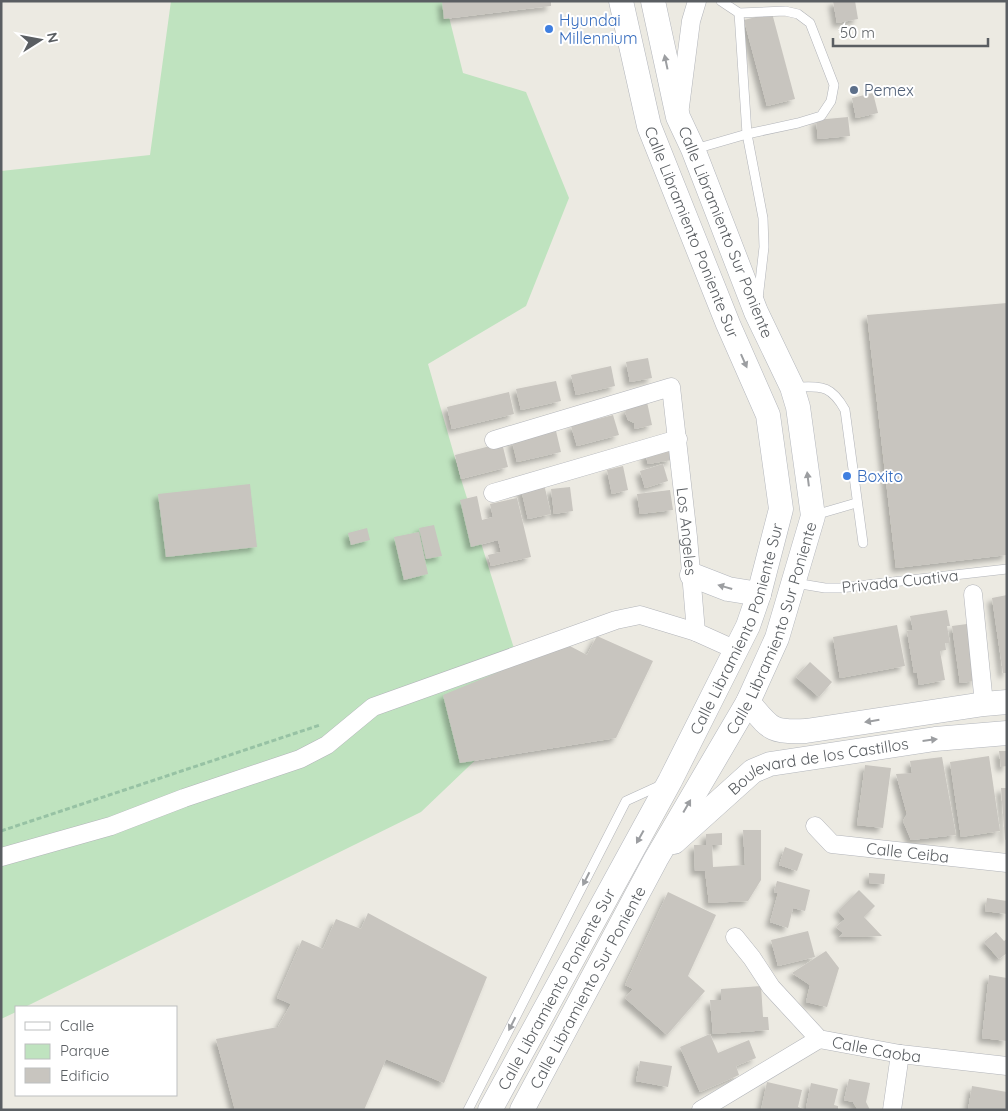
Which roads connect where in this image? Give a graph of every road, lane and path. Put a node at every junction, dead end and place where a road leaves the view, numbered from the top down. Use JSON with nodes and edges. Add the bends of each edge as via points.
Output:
{"nodes":[{"id":1,"x":621,"y":1,"type":"edge"},
{"id":2,"x":653,"y":1,"type":"edge"},
{"id":3,"x":698,"y":1,"type":"edge"},
{"id":4,"x":721,"y":1,"type":"edge"},
{"id":5,"x":739,"y":13,"type":"junction"},
{"id":6,"x":678,"y":117,"type":"junction"},
{"id":7,"x":747,"y":134,"type":"junction"},
{"id":8,"x":693,"y":149,"type":"junction"},
{"id":9,"x":756,"y":312,"type":"junction"},
{"id":10,"x":792,"y":387,"type":"junction"},
{"id":11,"x":678,"y":439,"type":"junction"},
{"id":12,"x":494,"y":440,"type":"dead end"},
{"id":13,"x":493,"y":493,"type":"dead end"},
{"id":14,"x":856,"y":503,"type":"junction"},
{"id":15,"x":812,"y":516,"type":"junction"},
{"id":16,"x":863,"y":543,"type":"dead end"},
{"id":17,"x":1007,"y":569,"type":"edge"},
{"id":18,"x":692,"y":575,"type":"junction"},
{"id":19,"x":792,"y":582,"type":"junction"},
{"id":20,"x":759,"y":594,"type":"junction"},
{"id":21,"x":972,"y":594,"type":"dead end"},
{"id":22,"x":696,"y":632,"type":"junction"},
{"id":23,"x":736,"y":650,"type":"junction"},
{"id":24,"x":748,"y":702,"type":"junction"},
{"id":25,"x":995,"y":703,"type":"edge"},
{"id":26,"x":326,"y":723,"type":"dead end"},
{"id":27,"x":1007,"y":733,"type":"edge"},
{"id":28,"x":670,"y":781,"type":"junction"},
{"id":29,"x":815,"y":826,"type":"dead end"},
{"id":30,"x":1,"y":831,"type":"edge"},
{"id":31,"x":1,"y":857,"type":"edge"},
{"id":32,"x":656,"y":859,"type":"junction"},
{"id":33,"x":1007,"y":863,"type":"edge"},
{"id":34,"x":735,"y":937,"type":"dead end"},
{"id":35,"x":818,"y":1039,"type":"junction"},
{"id":36,"x":900,"y":1054,"type":"junction"},
{"id":37,"x":1007,"y":1066,"type":"edge"},
{"id":38,"x":468,"y":1110,"type":"edge"},
{"id":39,"x":490,"y":1110,"type":"edge"},
{"id":40,"x":522,"y":1110,"type":"edge"},
{"id":41,"x":701,"y":1110,"type":"edge"},
{"id":42,"x":892,"y":1110,"type":"edge"}],
"edges":[{"from":1,"to":20,"type":"main road","name":"Calle Libramiento Poniente Sur","one_way":true,"via":[[648,126],[768,415],[781,509]]},
{"from":6,"to":2,"type":"main road","name":"Calle Libramiento Sur Poniente","one_way":true},
{"from":3,"to":6,"type":"street","via":[[691,22]]},
{"from":4,"to":5,"type":"lane"},
{"from":5,"to":7,"type":"lane"},
{"from":5,"to":7,"type":"lane","via":[[785,11],[798,14],[810,23],[834,85],[821,116]]},
{"from":6,"to":8,"type":"main road","name":"Calle Libramiento Sur Poniente"},
{"from":7,"to":8,"type":"lane"},
{"from":7,"to":9,"type":"lane","via":[[763,218],[764,247]]},
{"from":8,"to":9,"type":"main road","name":"Calle Libramiento Sur Poniente"},
{"from":9,"to":10,"type":"main road","name":"Calle Libramiento Sur Poniente"},
{"from":10,"to":14,"type":"lane","via":[[823,387],[837,396],[845,410]]},
{"from":15,"to":10,"type":"main road","name":"Calle Libramiento Sur Poniente","one_way":true,"via":[[798,407]]},
{"from":11,"to":12,"type":"street","name":"Los Angeles","via":[[671,387]]},
{"from":11,"to":13,"type":"street"},
{"from":11,"to":18,"type":"street","name":"Los Angeles"},
{"from":14,"to":15,"type":"lane"},
{"from":14,"to":16,"type":"lane"},
{"from":15,"to":19,"type":"main road","name":"Calle Libramiento Sur Poniente"},
{"from":17,"to":19,"type":"lane","name":"Privada Cuativa","via":[[840,588]]},
{"from":20,"to":18,"type":"main road","one_way":true,"via":[[728,589]]},
{"from":18,"to":22,"type":"street","name":"Los Angeles"},
{"from":19,"to":24,"type":"main road","name":"Calle Libramiento Sur Poniente","via":[[778,638]]},
{"from":20,"to":23,"type":"main road","name":"Calle Libramiento Poniente Sur"},
{"from":21,"to":25,"type":"street"},
{"from":22,"to":23,"type":"street"},
{"from":22,"to":31,"type":"street","via":[[640,615],[616,620],[373,707],[327,745],[300,759],[111,826]]},
{"from":23,"to":28,"type":"main road","name":"Calle Libramiento Poniente Sur"},
{"from":25,"to":24,"type":"main road","name":"Boulevard de los Castillos","one_way":true,"via":[[784,732],[774,729]]},
{"from":32,"to":24,"type":"main road","name":"Calle Libramiento Sur Poniente","one_way":true},
{"from":26,"to":30,"type":"path"},
{"from":32,"to":27,"type":"main road","name":"Boulevard de los Castillos","one_way":true,"via":[[753,771],[770,764],[935,739]]},
{"from":28,"to":38,"type":"lane","one_way":true,"via":[[626,801]]},
{"from":28,"to":39,"type":"main road","name":"Calle Libramiento Poniente Sur","one_way":true},
{"from":29,"to":33,"type":"street","name":"Calle Ceiba","via":[[832,844]]},
{"from":32,"to":40,"type":"main road","name":"Calle Libramiento Sur Poniente"},
{"from":34,"to":35,"type":"street","name":"Calle Caoba","via":[[771,986]]},
{"from":35,"to":36,"type":"street","name":"Calle Caoba"},
{"from":35,"to":41,"type":"street"},
{"from":36,"to":37,"type":"street","name":"Calle Caoba"},
{"from":36,"to":42,"type":"street"}]}
